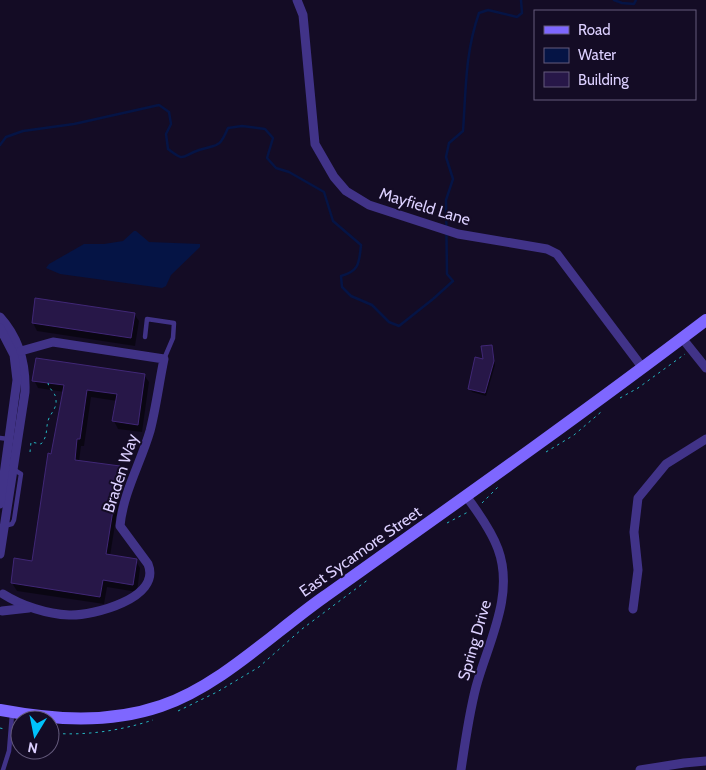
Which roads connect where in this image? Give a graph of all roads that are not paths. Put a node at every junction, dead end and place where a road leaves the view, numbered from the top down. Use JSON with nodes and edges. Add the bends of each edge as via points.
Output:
{"nodes":[{"id":1,"x":297,"y":0,"type":"edge"},
{"id":2,"x":0,"y":317,"type":"edge"},
{"id":3,"x":706,"y":320,"type":"edge"},
{"id":4,"x":0,"y":328,"type":"edge"},
{"id":5,"x":145,"y":337,"type":"dead end"},
{"id":6,"x":682,"y":338,"type":"junction"},
{"id":7,"x":18,"y":353,"type":"junction"},
{"id":8,"x":164,"y":359,"type":"junction"},
{"id":9,"x":642,"y":367,"type":"junction"},
{"id":10,"x":706,"y":368,"type":"edge"},
{"id":11,"x":706,"y":438,"type":"edge"},
{"id":12,"x":9,"y":439,"type":"edge"},
{"id":13,"x":466,"y":496,"type":"junction"},
{"id":14,"x":0,"y":504,"type":"edge"},
{"id":15,"x":2,"y":531,"type":"edge"},
{"id":16,"x":0,"y":554,"type":"edge"},
{"id":17,"x":1,"y":591,"type":"edge"},
{"id":18,"x":34,"y":608,"type":"junction"},
{"id":19,"x":633,"y":609,"type":"dead end"},
{"id":20,"x":1,"y":612,"type":"edge"},
{"id":21,"x":6,"y":711,"type":"edge"},
{"id":22,"x":706,"y":761,"type":"edge"},
{"id":23,"x":3,"y":770,"type":"edge"},
{"id":24,"x":461,"y":770,"type":"edge"},
{"id":25,"x":640,"y":770,"type":"edge"}],
"edges":[{"from":1,"to":9,"type":"street","name":"Mayfield Lane","via":[[302,14],[315,144],[346,191],[369,205],[458,234],[547,249],[557,254]]},
{"from":2,"to":7,"type":"street","via":[[10,330]]},
{"from":3,"to":6,"type":"main road","name":"East Sycamore Street"},
{"from":4,"to":7,"type":"street"},
{"from":5,"to":8,"type":"lane","via":[[147,319],[174,323],[173,338]]},
{"from":6,"to":9,"type":"main road","name":"East Sycamore Street"},
{"from":6,"to":10,"type":"street"},
{"from":7,"to":8,"type":"street","via":[[53,342]]},
{"from":7,"to":12,"type":"street","via":[[17,388]]},
{"from":8,"to":18,"type":"street","name":"Braden Way","via":[[150,430],[120,518],[120,526],[148,564],[149,580],[138,594],[106,610],[69,615]]},
{"from":9,"to":13,"type":"main road","name":"East Sycamore Street"},
{"from":11,"to":19,"type":"street","via":[[666,464],[638,498],[634,532],[638,570]]},
{"from":12,"to":14,"type":"street"},
{"from":12,"to":15,"type":"street","via":[[13,469]]},
{"from":13,"to":21,"type":"main road","name":"East Sycamore Street","via":[[226,670],[184,696],[162,706],[114,717],[88,719]]},
{"from":13,"to":24,"type":"street","name":"Spring Drive","via":[[499,551],[504,585],[497,622],[472,705]]},
{"from":15,"to":16,"type":"street"},
{"from":17,"to":18,"type":"street","name":"Braden Way"},
{"from":17,"to":20,"type":"street","via":[[5,605]]},
{"from":18,"to":20,"type":"street","name":"Braden Way"},
{"from":21,"to":23,"type":"lane","via":[[9,750]]},
{"from":22,"to":25,"type":"street"}]}
